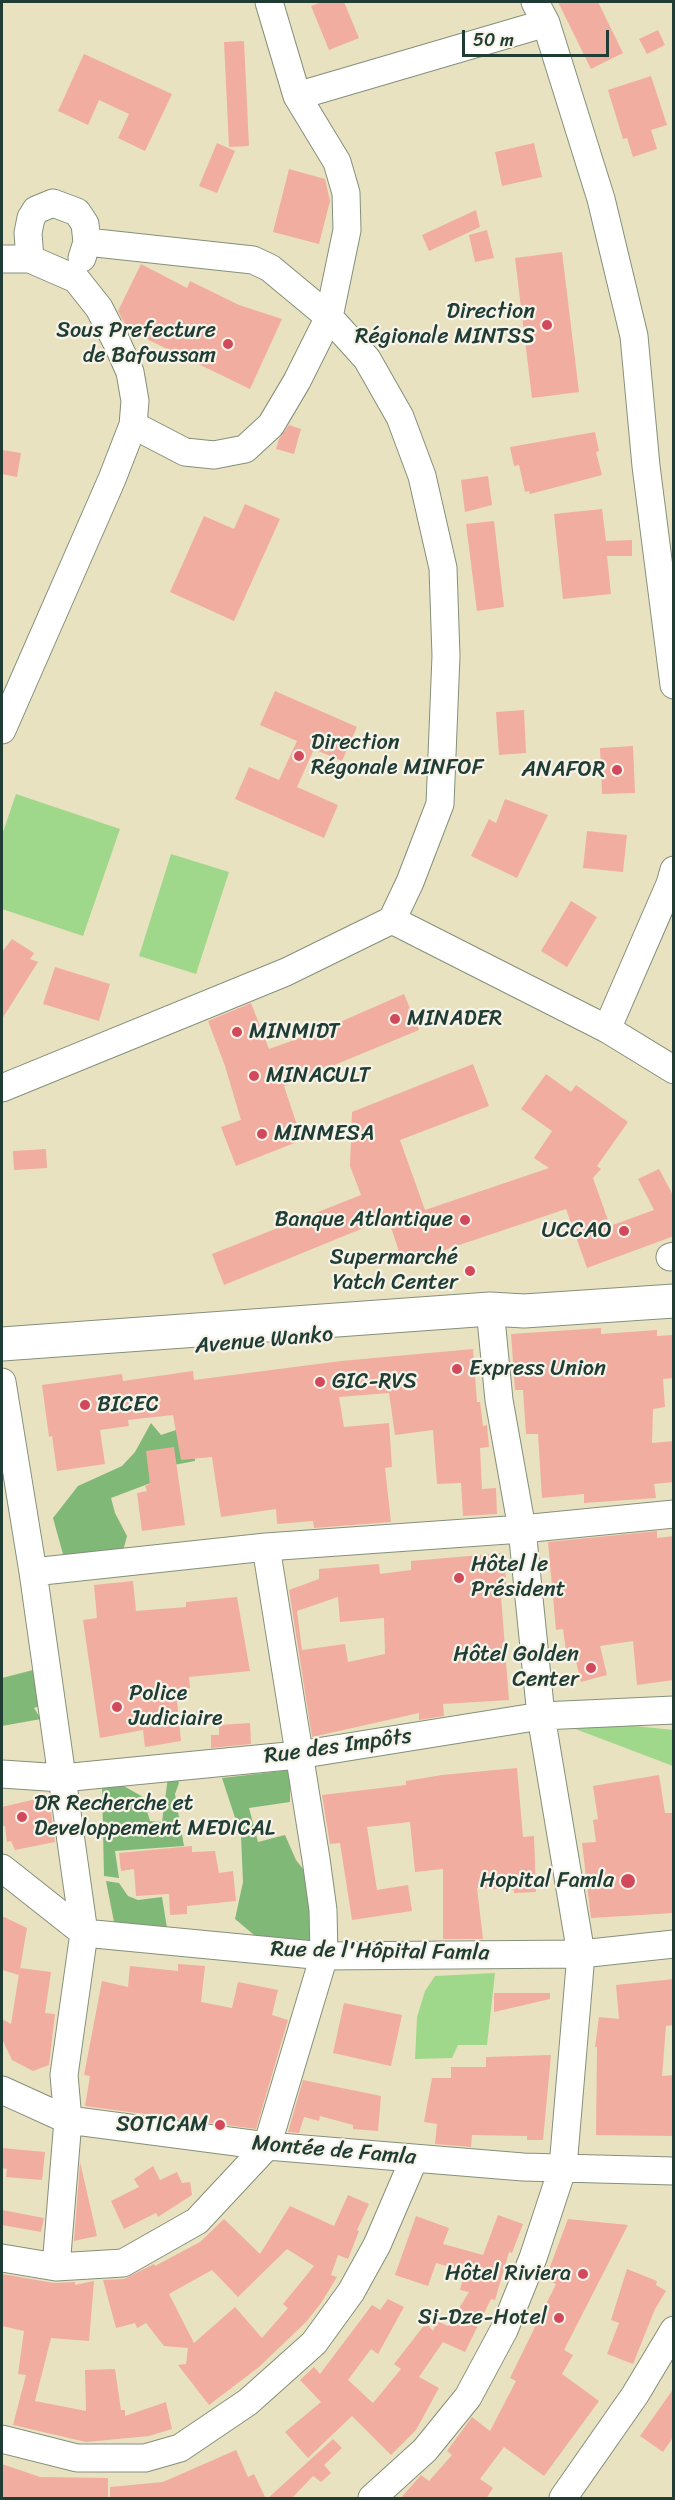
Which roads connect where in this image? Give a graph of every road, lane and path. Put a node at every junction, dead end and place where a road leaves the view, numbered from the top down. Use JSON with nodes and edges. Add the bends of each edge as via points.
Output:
{"nodes":[{"id":1,"x":269,"y":2,"type":"edge"},
{"id":2,"x":540,"y":12,"type":"edge"},
{"id":3,"x":297,"y":96,"type":"junction"},
{"id":4,"x":87,"y":242,"type":"junction"},
{"id":5,"x":11,"y":262,"type":"edge"},
{"id":6,"x":76,"y":279,"type":"junction"},
{"id":7,"x":329,"y":317,"type":"junction"},
{"id":8,"x":133,"y":425,"type":"junction"},
{"id":9,"x":674,"y":685,"type":"edge"},
{"id":10,"x":2,"y":730,"type":"edge"},
{"id":11,"x":672,"y":879,"type":"edge"},
{"id":12,"x":392,"y":920,"type":"junction"},
{"id":13,"x":607,"y":1029,"type":"junction"},
{"id":14,"x":674,"y":1070,"type":"edge"},
{"id":15,"x":2,"y":1088,"type":"edge"},
{"id":16,"x":674,"y":1301,"type":"edge"},
{"id":17,"x":491,"y":1315,"type":"junction"},
{"id":18,"x":2,"y":1344,"type":"edge"},
{"id":19,"x":2,"y":1363,"type":"edge"},
{"id":20,"x":2,"y":1382,"type":"edge"},
{"id":21,"x":674,"y":1514,"type":"edge"},
{"id":22,"x":522,"y":1529,"type":"junction"},
{"id":23,"x":266,"y":1547,"type":"junction"},
{"id":24,"x":33,"y":1572,"type":"junction"},
{"id":25,"x":674,"y":1710,"type":"edge"},
{"id":26,"x":540,"y":1716,"type":"junction"},
{"id":27,"x":298,"y":1755,"type":"junction"},
{"id":28,"x":2,"y":1774,"type":"edge"},
{"id":29,"x":62,"y":1778,"type":"junction"},
{"id":30,"x":2,"y":1868,"type":"edge"},
{"id":31,"x":84,"y":1933,"type":"junction"},
{"id":32,"x":674,"y":1944,"type":"edge"},
{"id":33,"x":581,"y":1954,"type":"junction"},
{"id":34,"x":324,"y":1956,"type":"junction"},
{"id":35,"x":2,"y":2090,"type":"edge"},
{"id":36,"x":68,"y":2120,"type":"junction"},
{"id":37,"x":267,"y":2146,"type":"junction"},
{"id":38,"x":414,"y":2159,"type":"junction"},
{"id":39,"x":563,"y":2167,"type":"junction"},
{"id":40,"x":674,"y":2171,"type":"edge"},
{"id":41,"x":2,"y":2258,"type":"edge"},
{"id":42,"x":56,"y":2267,"type":"junction"},
{"id":43,"x":674,"y":2330,"type":"edge"},
{"id":44,"x":2,"y":2439,"type":"edge"},
{"id":45,"x":372,"y":2499,"type":"edge"},
{"id":46,"x":564,"y":2499,"type":"edge"}],
"edges":[{"from":1,"to":3,"type":"street"},
{"from":2,"to":3,"type":"street"},
{"from":2,"to":9,"type":"street","via":[[601,199],[633,336]]},
{"from":3,"to":7,"type":"street","via":[[337,162],[346,194],[347,230]]},
{"from":4,"to":5,"type":"street","via":[[85,224],[77,212],[53,203],[43,206],[31,218],[28,233]]},
{"from":4,"to":6,"type":"street"},
{"from":4,"to":7,"type":"street","via":[[253,260],[270,268]]},
{"from":5,"to":6,"type":"street"},
{"from":6,"to":8,"type":"street","via":[[99,308],[130,372],[135,401]]},
{"from":7,"to":8,"type":"street","via":[[271,425],[245,449],[214,456],[185,452]]},
{"from":7,"to":12,"type":"street","via":[[368,359],[400,417],[422,476],[443,568],[446,657],[440,804]]},
{"from":8,"to":10,"type":"street"},
{"from":11,"to":13,"type":"street"},
{"from":12,"to":13,"type":"street"},
{"from":12,"to":15,"type":"street","via":[[286,972]]},
{"from":13,"to":14,"type":"street"},
{"from":16,"to":17,"type":"highway","name":"Avenue Wanko","via":[[524,1311],[508,1319]]},
{"from":17,"to":18,"type":"highway","name":"Avenue Wanko"},
{"from":17,"to":19,"type":"highway","name":"Avenue Wanko"},
{"from":17,"to":22,"type":"street","via":[[499,1400]]},
{"from":20,"to":24,"type":"street"},
{"from":21,"to":22,"type":"street"},
{"from":22,"to":23,"type":"street"},
{"from":22,"to":26,"type":"street"},
{"from":23,"to":24,"type":"street"},
{"from":23,"to":27,"type":"street"},
{"from":24,"to":29,"type":"street"},
{"from":25,"to":26,"type":"street","name":"Rue des Impôts"},
{"from":26,"to":27,"type":"street","name":"Rue des Impôts"},
{"from":26,"to":33,"type":"street"},
{"from":27,"to":29,"type":"street","name":"Rue des Impôts"},
{"from":27,"to":34,"type":"street","via":[[323,1910]]},
{"from":28,"to":29,"type":"street","name":"Rue des Impôts"},
{"from":29,"to":31,"type":"street"},
{"from":30,"to":31,"type":"street"},
{"from":31,"to":34,"type":"street","name":"Rue de l'Hôpital Famla"},
{"from":31,"to":36,"type":"street","via":[[64,2075]]},
{"from":32,"to":33,"type":"street","name":"Rue de l'Hôpital Famla"},
{"from":33,"to":34,"type":"street","name":"Rue de l'Hôpital Famla"},
{"from":33,"to":39,"type":"street"},
{"from":34,"to":37,"type":"street"},
{"from":35,"to":36,"type":"street","name":"Montée de Famla"},
{"from":36,"to":37,"type":"street","name":"Montée de Famla"},
{"from":36,"to":42,"type":"street"},
{"from":37,"to":38,"type":"street","name":"Montée de Famla"},
{"from":37,"to":42,"type":"street","via":[[197,2221],[123,2263]]},
{"from":38,"to":39,"type":"street","name":"Montée de Famla"},
{"from":38,"to":44,"type":"street","via":[[377,2246],[351,2292],[314,2343],[248,2402],[209,2429],[180,2448],[145,2458],[77,2458]]},
{"from":39,"to":40,"type":"street","name":"Montée de Famla"},
{"from":39,"to":45,"type":"street","via":[[504,2330],[468,2397],[425,2450]]},
{"from":41,"to":42,"type":"street"},
{"from":43,"to":46,"type":"street"}]}
